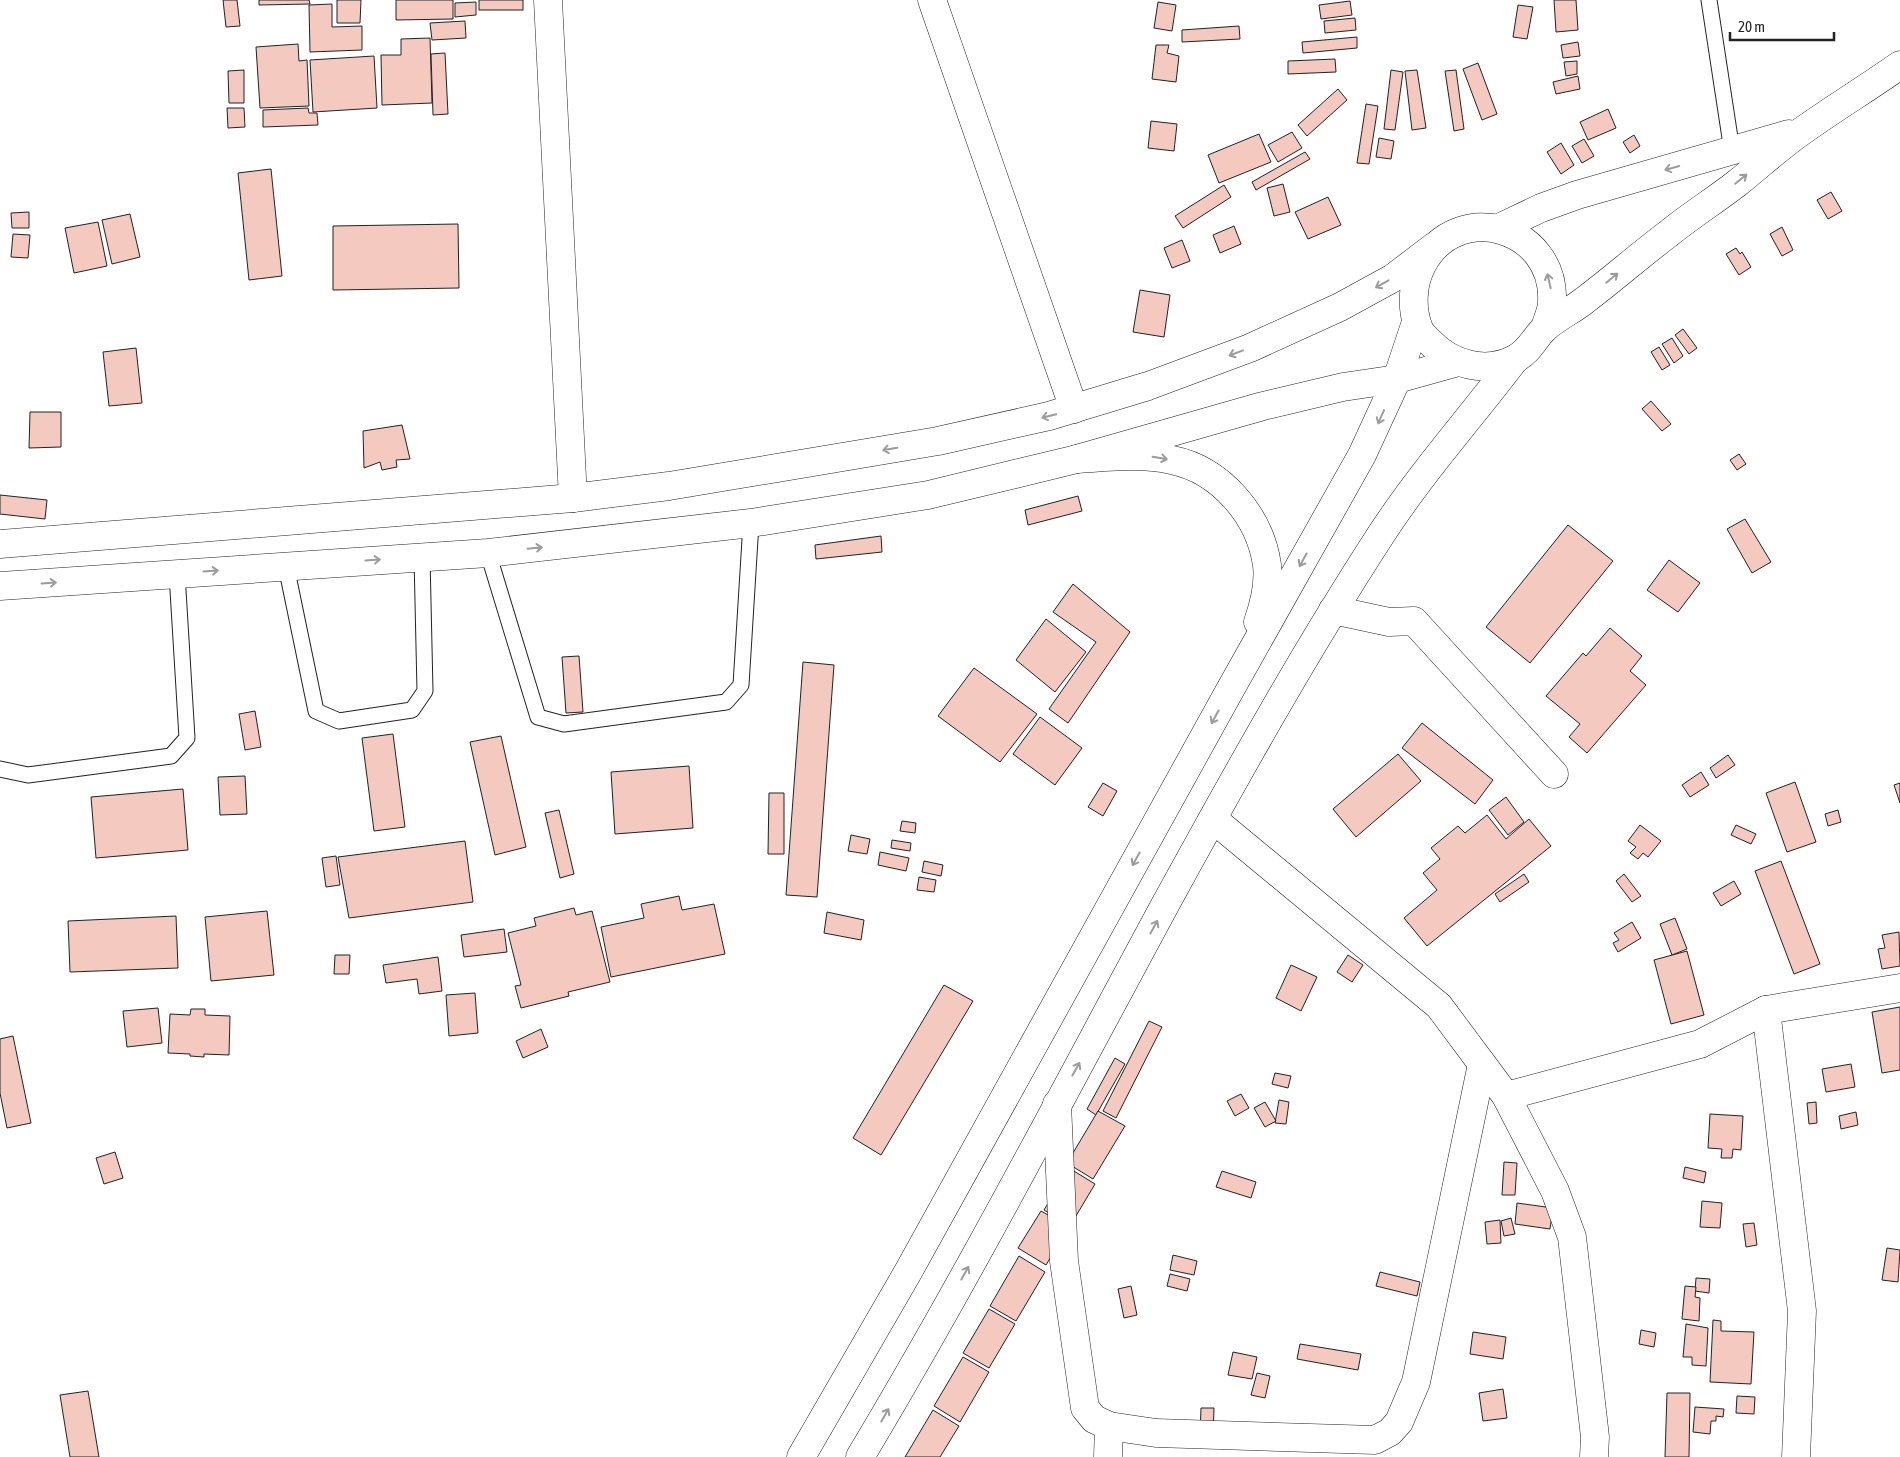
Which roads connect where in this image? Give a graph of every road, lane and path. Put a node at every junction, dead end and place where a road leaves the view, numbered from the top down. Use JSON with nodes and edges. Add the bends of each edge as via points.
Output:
{"nodes":[{"id":1,"x":548,"y":0,"type":"edge"},
{"id":2,"x":932,"y":0,"type":"edge"},
{"id":3,"x":1709,"y":0,"type":"edge"},
{"id":4,"x":1900,"y":65,"type":"edge"},
{"id":5,"x":1803,"y":130,"type":"junction"},
{"id":6,"x":1732,"y":152,"type":"junction"},
{"id":7,"x":1499,"y":228,"type":"junction"},
{"id":8,"x":1436,"y":246,"type":"junction"},
{"id":9,"x":1416,"y":322,"type":"junction"},
{"id":10,"x":1545,"y":328,"type":"junction"},
{"id":11,"x":1515,"y":359,"type":"junction"},
{"id":12,"x":1458,"y":362,"type":"junction"},
{"id":13,"x":1397,"y":379,"type":"junction"},
{"id":14,"x":1074,"y":409,"type":"junction"},
{"id":15,"x":1077,"y":459,"type":"junction"},
{"id":16,"x":574,"y":498,"type":"junction"},
{"id":17,"x":751,"y":523,"type":"junction"},
{"id":18,"x":0,"y":544,"type":"edge"},
{"id":19,"x":488,"y":553,"type":"junction"},
{"id":20,"x":422,"y":557,"type":"junction"},
{"id":21,"x":286,"y":566,"type":"junction"},
{"id":22,"x":177,"y":574,"type":"junction"},
{"id":23,"x":0,"y":586,"type":"edge"},
{"id":24,"x":1333,"y":610,"type":"junction"},
{"id":25,"x":1230,"y":690,"type":"junction"},
{"id":26,"x":0,"y":769,"type":"edge"},
{"id":27,"x":1554,"y":774,"type":"dead end"},
{"id":28,"x":1213,"y":819,"type":"junction"},
{"id":29,"x":1900,"y":988,"type":"edge"},
{"id":30,"x":1766,"y":1010,"type":"junction"},
{"id":31,"x":1482,"y":1064,"type":"junction"},
{"id":32,"x":1506,"y":1096,"type":"junction"},
{"id":33,"x":1057,"y":1104,"type":"junction"},
{"id":34,"x":1109,"y":1426,"type":"junction"},
{"id":35,"x":801,"y":1457,"type":"edge"},
{"id":36,"x":860,"y":1457,"type":"edge"},
{"id":37,"x":1108,"y":1457,"type":"edge"},
{"id":38,"x":1594,"y":1457,"type":"edge"},
{"id":39,"x":1796,"y":1457,"type":"edge"}],
"edges":[{"from":1,"to":16,"type":"main road"},
{"from":2,"to":14,"type":"main road"},
{"from":3,"to":6,"type":"lane"},
{"from":4,"to":5,"type":"main road"},
{"from":5,"to":6,"type":"main road"},
{"from":10,"to":5,"type":"main road","one_way":true},
{"from":6,"to":7,"type":"main road","one_way":true,"via":[[1577,195]]},
{"from":7,"to":8,"type":"main road","via":[[1476,227],[1455,233]]},
{"from":10,"to":7,"type":"main road","one_way":true,"via":[[1552,304],[1550,278],[1539,256],[1522,238]]},
{"from":8,"to":9,"type":"main road","via":[[1422,264],[1414,288]]},
{"from":8,"to":14,"type":"main road","one_way":true,"via":[[1393,278],[1340,308],[1250,348],[1148,386]]},
{"from":9,"to":12,"type":"main road","via":[[1421,334]]},
{"from":9,"to":13,"type":"main road"},
{"from":10,"to":11,"type":"main road","via":[[1532,346]]},
{"from":11,"to":12,"type":"main road","via":[[1492,366]]},
{"from":11,"to":24,"type":"main road","via":[[1424,474]]},
{"from":12,"to":13,"type":"main road"},
{"from":13,"to":15,"type":"main road","via":[[1343,387],[1263,406]]},
{"from":13,"to":25,"type":"main road","one_way":true,"via":[[1362,455]]},
{"from":14,"to":16,"type":"main road","one_way":true,"via":[[938,440],[669,486]]},
{"from":15,"to":17,"type":"main road","via":[[928,495]]},
{"from":15,"to":25,"type":"main road","one_way":true,"via":[[1131,455],[1174,460],[1219,482],[1250,518],[1267,566],[1266,588],[1261,613]]},
{"from":16,"to":18,"type":"main road"},
{"from":19,"to":17,"type":"main road","one_way":true},
{"from":17,"to":19,"type":"lane","via":[[742,684],[726,702],[564,724],[538,717]]},
{"from":19,"to":20,"type":"main road"},
{"from":21,"to":20,"type":"main road","one_way":true},
{"from":20,"to":21,"type":"lane","via":[[426,691],[412,710],[339,721],[316,711]]},
{"from":22,"to":21,"type":"main road","one_way":true},
{"from":23,"to":22,"type":"main road","one_way":true},
{"from":22,"to":26,"type":"lane","via":[[187,738],[171,756],[28,775]]},
{"from":24,"to":27,"type":"main road","via":[[1389,622],[1414,621]]},
{"from":24,"to":28,"type":"main road"},
{"from":25,"to":35,"type":"main road","one_way":true,"via":[[908,1272]]},
{"from":28,"to":31,"type":"main road","via":[[1439,1006]]},
{"from":33,"to":28,"type":"main road","one_way":true},
{"from":29,"to":30,"type":"main road"},
{"from":30,"to":32,"type":"main road","via":[[1700,1044]]},
{"from":30,"to":39,"type":"main road","via":[[1802,1311]]},
{"from":31,"to":32,"type":"main road"},
{"from":31,"to":34,"type":"main road","via":[[1416,1382],[1399,1422],[1390,1432],[1376,1440],[1156,1434]]},
{"from":32,"to":38,"type":"main road","via":[[1555,1191],[1572,1237],[1595,1437]]},
{"from":33,"to":34,"type":"main road","via":[[1064,1261],[1085,1408],[1094,1419]]},
{"from":36,"to":33,"type":"main road","one_way":true,"via":[[959,1285]]},
{"from":34,"to":37,"type":"main road"}]}
